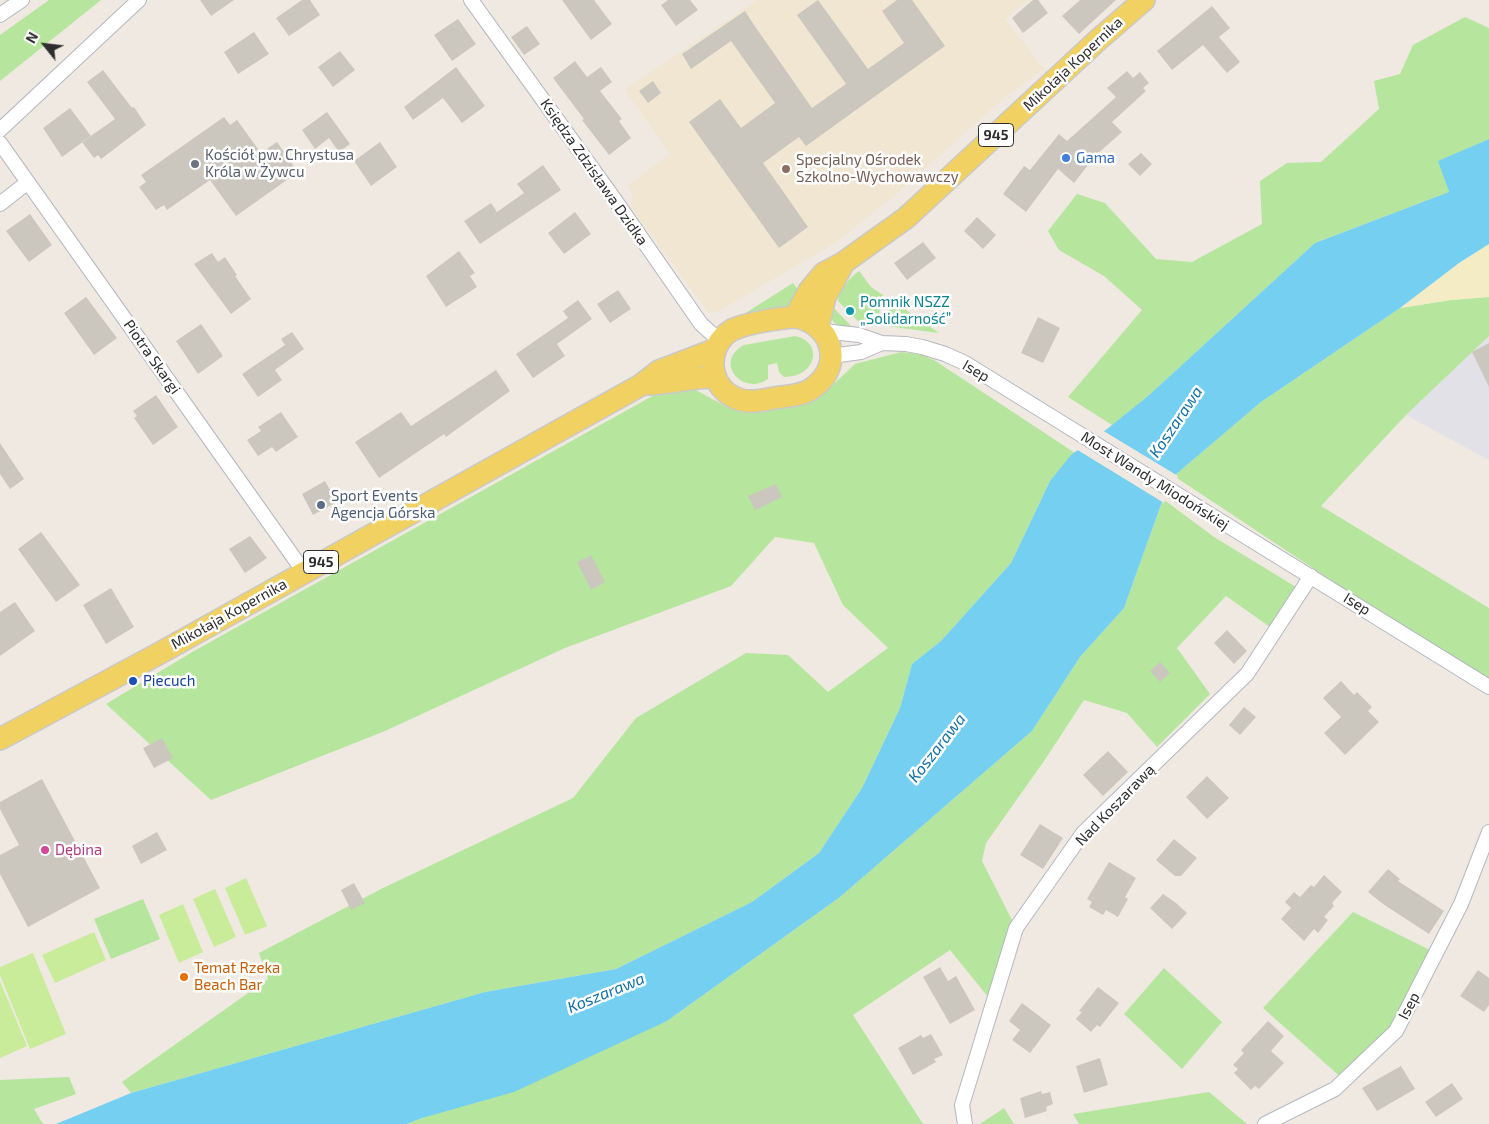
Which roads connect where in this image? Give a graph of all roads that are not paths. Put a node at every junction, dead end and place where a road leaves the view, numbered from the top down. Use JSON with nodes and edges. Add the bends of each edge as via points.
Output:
{"nodes":[{"id":1,"x":22,"y":0,"type":"edge"},
{"id":2,"x":139,"y":0,"type":"edge"},
{"id":3,"x":471,"y":0,"type":"edge"},
{"id":4,"x":1144,"y":0,"type":"edge"},
{"id":5,"x":0,"y":15,"type":"edge"},
{"id":6,"x":0,"y":130,"type":"edge"},
{"id":7,"x":0,"y":143,"type":"edge"},
{"id":8,"x":28,"y":182,"type":"junction"},
{"id":9,"x":0,"y":204,"type":"edge"},
{"id":10,"x":843,"y":264,"type":"junction"},
{"id":11,"x":795,"y":317,"type":"junction"},
{"id":12,"x":820,"y":329,"type":"junction"},
{"id":13,"x":882,"y":343,"type":"junction"},
{"id":14,"x":717,"y":346,"type":"junction"},
{"id":15,"x":831,"y":356,"type":"junction"},
{"id":16,"x":715,"y":377,"type":"junction"},
{"id":17,"x":641,"y":385,"type":"junction"},
{"id":18,"x":1060,"y":423,"type":"joint"},
{"id":19,"x":1249,"y":539,"type":"joint"},
{"id":20,"x":304,"y":572,"type":"junction"},
{"id":21,"x":1311,"y":576,"type":"junction"},
{"id":22,"x":1489,"y":687,"type":"edge"},
{"id":23,"x":0,"y":739,"type":"edge"},
{"id":24,"x":1489,"y":832,"type":"edge"},
{"id":25,"x":965,"y":1124,"type":"edge"},
{"id":26,"x":1265,"y":1124,"type":"edge"}],
"edges":[{"from":1,"to":5,"type":"street"},
{"from":2,"to":6,"type":"street"},
{"from":3,"to":14,"type":"street","name":"Księdza Zdzisława Dzidka"},
{"from":4,"to":10,"type":"main road","name":"Mikołaja Kopernika","number":"945","via":[[906,218]]},
{"from":7,"to":8,"type":"street","name":"Piotra Skargi"},
{"from":8,"to":9,"type":"street"},
{"from":8,"to":20,"type":"street","name":"Piotra Skargi"},
{"from":10,"to":11,"type":"main road","name":"Mikołaja Kopernika","number":"945","via":[[824,273],[816,281]]},
{"from":10,"to":12,"type":"main road","name":"Mikołaja Kopernika","number":"945","via":[[828,291]]},
{"from":11,"to":12,"type":"main road","via":[[806,319]]},
{"from":11,"to":14,"type":"main road","number":"945","via":[[738,328],[725,335]]},
{"from":12,"to":13,"type":"street","name":"Isep","via":[[859,335]]},
{"from":12,"to":15,"type":"main road","via":[[830,345]]},
{"from":13,"to":15,"type":"street","name":"Isep","via":[[861,352]]},
{"from":13,"to":18,"type":"street","name":"Isep","via":[[914,345],[945,354],[977,370]]},
{"from":14,"to":16,"type":"main road","via":[[712,365]]},
{"from":14,"to":17,"type":"main road","name":"Mikołaja Kopernika","number":"945","via":[[660,371]]},
{"from":15,"to":16,"type":"main road","via":[[825,375],[814,388],[778,398],[738,400],[726,393]]},
{"from":16,"to":17,"type":"main road","name":"Mikołaja Kopernika","number":"945"},
{"from":17,"to":20,"type":"main road","name":"Mikołaja Kopernika","number":"945"},
{"from":18,"to":19,"type":"street","name":"Most Wandy Miodońskiej"},
{"from":19,"to":21,"type":"street","name":"Isep"},
{"from":20,"to":23,"type":"main road","name":"Mikołaja Kopernika","number":"945"},
{"from":21,"to":22,"type":"street","name":"Isep"},
{"from":21,"to":25,"type":"street","name":"Nad Koszarawą","via":[[1248,674],[1083,833],[1016,928],[962,1105]]},
{"from":24,"to":26,"type":"street","name":"Isep","via":[[1461,904],[1396,1031],[1335,1088]]}]}
